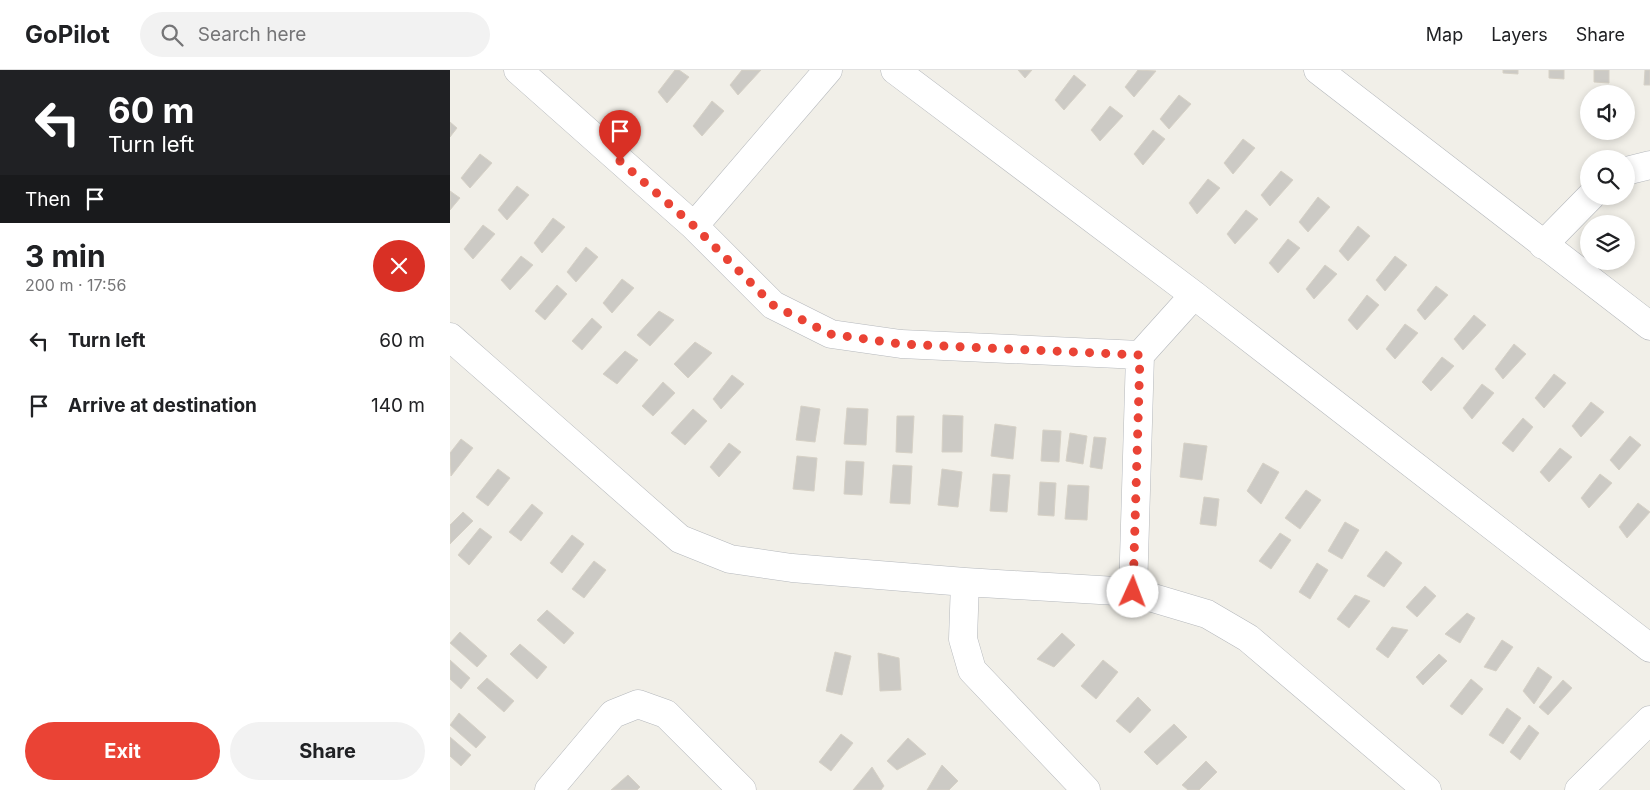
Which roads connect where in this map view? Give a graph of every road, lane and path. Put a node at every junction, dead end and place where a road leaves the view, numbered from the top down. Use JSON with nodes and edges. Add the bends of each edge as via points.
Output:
{"nodes":[{"id":1,"x":518,"y":70,"type":"edge"},
{"id":2,"x":828,"y":70,"type":"edge"},
{"id":3,"x":895,"y":70,"type":"edge"},
{"id":4,"x":1318,"y":70,"type":"edge"},
{"id":5,"x":1650,"y":165,"type":"edge"},
{"id":6,"x":1635,"y":169,"type":"edge"},
{"id":7,"x":1582,"y":205,"type":"edge"},
{"id":8,"x":694,"y":226,"type":"junction"},
{"id":9,"x":1543,"y":245,"type":"junction"},
{"id":10,"x":1194,"y":295,"type":"junction"},
{"id":11,"x":1650,"y":326,"type":"edge"},
{"id":12,"x":450,"y":337,"type":"edge"},
{"id":13,"x":1140,"y":355,"type":"junction"},
{"id":14,"x":965,"y":582,"type":"junction"},
{"id":15,"x":1133,"y":592,"type":"junction"},
{"id":16,"x":1650,"y":648,"type":"edge"},
{"id":17,"x":1650,"y":720,"type":"edge"},
{"id":18,"x":549,"y":790,"type":"edge"},
{"id":19,"x":742,"y":790,"type":"edge"},
{"id":20,"x":1086,"y":790,"type":"edge"},
{"id":21,"x":1427,"y":790,"type":"edge"},
{"id":22,"x":1579,"y":790,"type":"edge"}],
"edges":[{"from":1,"to":8,"type":"street"},
{"from":2,"to":8,"type":"street"},
{"from":3,"to":10,"type":"street"},
{"from":4,"to":9,"type":"street"},
{"from":5,"to":6,"type":"street"},
{"from":7,"to":9,"type":"street"},
{"from":8,"to":13,"type":"street","via":[[773,305],[830,334],[901,344]]},
{"from":9,"to":11,"type":"street"},
{"from":10,"to":13,"type":"street"},
{"from":10,"to":16,"type":"street"},
{"from":12,"to":14,"type":"street","via":[[680,539],[730,559],[792,568]]},
{"from":13,"to":15,"type":"street"},
{"from":14,"to":15,"type":"street"},
{"from":14,"to":20,"type":"street","via":[[963,639],[972,670]]},
{"from":15,"to":21,"type":"street","via":[[1206,614],[1248,638]]},
{"from":17,"to":22,"type":"street"},
{"from":18,"to":19,"type":"street","via":[[612,714],[638,704],[666,714]]}]}
